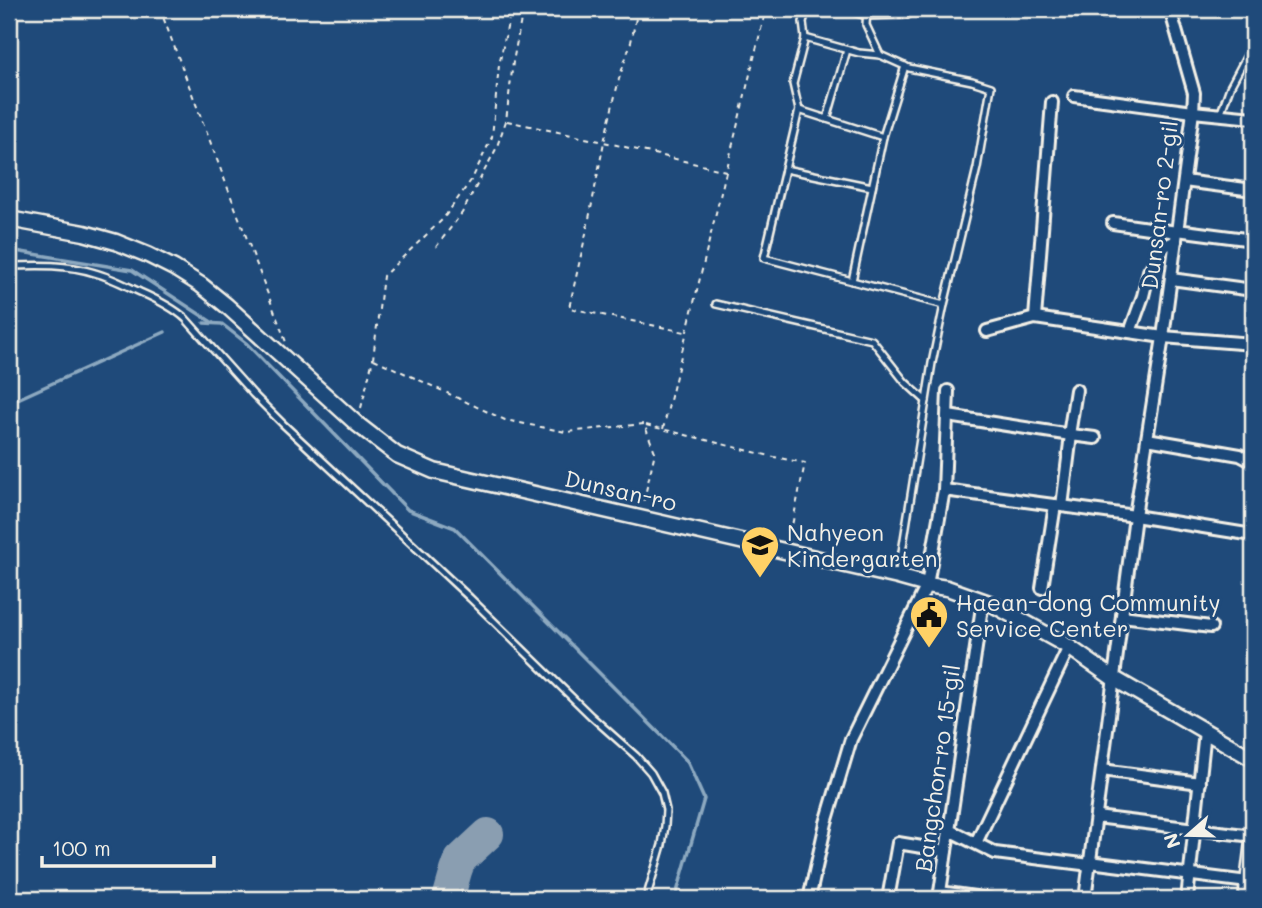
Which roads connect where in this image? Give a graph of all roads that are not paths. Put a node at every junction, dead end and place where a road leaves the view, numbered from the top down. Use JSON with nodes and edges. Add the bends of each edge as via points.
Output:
{"nodes":[{"id":1,"x":807,"y":9,"type":"edge"},
{"id":2,"x":844,"y":9,"type":"edge"},
{"id":3,"x":918,"y":9,"type":"edge"},
{"id":4,"x":1170,"y":9,"type":"edge"},
{"id":5,"x":867,"y":12,"type":"edge"},
{"id":6,"x":804,"y":38,"type":"junction"},
{"id":7,"x":1253,"y":44,"type":"edge"},
{"id":8,"x":847,"y":50,"type":"junction"},
{"id":9,"x":880,"y":55,"type":"junction"},
{"id":10,"x":905,"y":66,"type":"junction"},
{"id":11,"x":1074,"y":96,"type":"dead end"},
{"id":12,"x":1052,"y":102,"type":"dead end"},
{"id":13,"x":799,"y":110,"type":"junction"},
{"id":14,"x":1193,"y":112,"type":"junction"},
{"id":15,"x":1220,"y":115,"type":"junction"},
{"id":16,"x":1253,"y":118,"type":"edge"},
{"id":17,"x":827,"y":119,"type":"junction"},
{"id":18,"x":883,"y":137,"type":"junction"},
{"id":19,"x":785,"y":169,"type":"junction"},
{"id":20,"x":1184,"y":181,"type":"junction"},
{"id":21,"x":872,"y":187,"type":"junction"},
{"id":22,"x":1253,"y":190,"type":"edge"},
{"id":23,"x":9,"y":219,"type":"edge"},
{"id":24,"x":1113,"y":223,"type":"dead end"},
{"id":25,"x":1176,"y":235,"type":"junction"},
{"id":26,"x":1253,"y":240,"type":"edge"},
{"id":27,"x":9,"y":266,"type":"edge"},
{"id":28,"x":1171,"y":279,"type":"junction"},
{"id":29,"x":852,"y":281,"type":"junction"},
{"id":30,"x":1253,"y":290,"type":"edge"},
{"id":31,"x":716,"y":304,"type":"dead end"},
{"id":32,"x":944,"y":305,"type":"junction"},
{"id":33,"x":1035,"y":318,"type":"junction"},
{"id":34,"x":987,"y":331,"type":"dead end"},
{"id":35,"x":1130,"y":332,"type":"junction"},
{"id":36,"x":1163,"y":337,"type":"junction"},
{"id":37,"x":1253,"y":344,"type":"edge"},
{"id":38,"x":1076,"y":390,"type":"dead end"},
{"id":39,"x":948,"y":391,"type":"dead end"},
{"id":40,"x":926,"y":401,"type":"junction"},
{"id":41,"x":948,"y":416,"type":"junction"},
{"id":42,"x":1070,"y":435,"type":"junction"},
{"id":43,"x":1095,"y":438,"type":"dead end"},
{"id":44,"x":1147,"y":439,"type":"junction"},
{"id":45,"x":1253,"y":462,"type":"edge"},
{"id":46,"x":944,"y":490,"type":"junction"},
{"id":47,"x":1058,"y":505,"type":"junction"},
{"id":48,"x":1135,"y":516,"type":"junction"},
{"id":49,"x":1253,"y":535,"type":"edge"},
{"id":50,"x":898,"y":577,"type":"junction"},
{"id":51,"x":927,"y":585,"type":"junction"},
{"id":52,"x":1042,"y":588,"type":"dead end"},
{"id":53,"x":982,"y":600,"type":"junction"},
{"id":54,"x":1122,"y":616,"type":"junction"},
{"id":55,"x":1211,"y":627,"type":"dead end"},
{"id":56,"x":1069,"y":647,"type":"junction"},
{"id":57,"x":1113,"y":678,"type":"junction"},
{"id":58,"x":1205,"y":731,"type":"junction"},
{"id":59,"x":1253,"y":758,"type":"edge"},
{"id":60,"x":1102,"y":771,"type":"junction"},
{"id":61,"x":1200,"y":783,"type":"junction"},
{"id":62,"x":1096,"y":817,"type":"junction"},
{"id":63,"x":1195,"y":829,"type":"junction"},
{"id":64,"x":949,"y":830,"type":"junction"},
{"id":65,"x":1253,"y":836,"type":"edge"},
{"id":66,"x":1253,"y":842,"type":"edge"},
{"id":67,"x":976,"y":843,"type":"junction"},
{"id":68,"x":946,"y":851,"type":"junction"},
{"id":69,"x":1090,"y":864,"type":"junction"},
{"id":70,"x":1190,"y":875,"type":"junction"},
{"id":71,"x":1248,"y":882,"type":"junction"},
{"id":72,"x":940,"y":896,"type":"edge"},
{"id":73,"x":646,"y":899,"type":"edge"},
{"id":74,"x":809,"y":899,"type":"edge"},
{"id":75,"x":888,"y":899,"type":"edge"},
{"id":76,"x":989,"y":899,"type":"edge"},
{"id":77,"x":1085,"y":899,"type":"edge"},
{"id":78,"x":1187,"y":899,"type":"edge"},
{"id":79,"x":1246,"y":899,"type":"edge"}],
"edges":[{"from":1,"to":6,"type":"lane"},
{"from":2,"to":5,"type":"lane"},
{"from":3,"to":5,"type":"lane","via":[[907,15]]},
{"from":4,"to":14,"type":"street","via":[[1194,93]]},
{"from":5,"to":9,"type":"lane","via":[[866,25]]},
{"from":6,"to":8,"type":"lane"},
{"from":6,"to":13,"type":"lane","via":[[793,84]]},
{"from":7,"to":15,"type":"lane"},
{"from":8,"to":9,"type":"lane"},
{"from":8,"to":17,"type":"lane"},
{"from":9,"to":10,"type":"lane"},
{"from":10,"to":18,"type":"lane"},
{"from":10,"to":32,"type":"lane","via":[[991,87]]},
{"from":11,"to":14,"type":"street","name":"Dunsan-ro 2-gil"},
{"from":12,"to":33,"type":"street"},
{"from":13,"to":17,"type":"lane"},
{"from":13,"to":19,"type":"lane"},
{"from":14,"to":15,"type":"street"},
{"from":14,"to":20,"type":"street","name":"Dunsan-ro 2-gil"},
{"from":15,"to":16,"type":"street"},
{"from":17,"to":18,"type":"lane"},
{"from":18,"to":21,"type":"lane"},
{"from":19,"to":21,"type":"lane"},
{"from":19,"to":29,"type":"lane","via":[[764,258]]},
{"from":20,"to":22,"type":"street"},
{"from":20,"to":25,"type":"street","name":"Dunsan-ro 2-gil"},
{"from":21,"to":29,"type":"lane"},
{"from":23,"to":50,"type":"street","name":"Dunsan-ro","via":[[116,242],[174,268],[255,331],[357,424],[414,464]]},
{"from":24,"to":25,"type":"street"},
{"from":25,"to":26,"type":"street"},
{"from":25,"to":28,"type":"street","name":"Dunsan-ro 2-gil"},
{"from":25,"to":35,"type":"street","via":[[1149,271]]},
{"from":27,"to":73,"type":"lane","via":[[52,265],[96,273],[176,310],[283,424],[636,756],[651,773],[666,810],[662,845]]},
{"from":28,"to":30,"type":"street"},
{"from":28,"to":36,"type":"street","name":"Dunsan-ro 2-gil"},
{"from":29,"to":32,"type":"lane"},
{"from":31,"to":40,"type":"lane","via":[[872,340]]},
{"from":32,"to":40,"type":"lane"},
{"from":33,"to":34,"type":"street"},
{"from":33,"to":35,"type":"street"},
{"from":35,"to":36,"type":"street"},
{"from":36,"to":37,"type":"street"},
{"from":36,"to":44,"type":"street","name":"Dunsan-ro 2-gil"},
{"from":38,"to":42,"type":"street"},
{"from":39,"to":41,"type":"street"},
{"from":40,"to":50,"type":"lane"},
{"from":41,"to":42,"type":"street"},
{"from":41,"to":46,"type":"street"},
{"from":42,"to":43,"type":"street"},
{"from":42,"to":47,"type":"street"},
{"from":44,"to":45,"type":"street","via":[[1240,455]]},
{"from":44,"to":48,"type":"street","name":"Dunsan-ro 2-gil"},
{"from":46,"to":47,"type":"street"},
{"from":46,"to":51,"type":"street"},
{"from":47,"to":48,"type":"street"},
{"from":47,"to":52,"type":"street"},
{"from":48,"to":49,"type":"street"},
{"from":48,"to":54,"type":"street","name":"Dunsan-ro 2-gil"},
{"from":50,"to":51,"type":"street","name":"Dunsan-ro"},
{"from":51,"to":53,"type":"street","name":"Dunsan-ro"},
{"from":51,"to":74,"type":"street","via":[[851,739]]},
{"from":53,"to":56,"type":"street","name":"Dunsan-ro"},
{"from":53,"to":64,"type":"street","name":"Bangchon-ro 15-gil"},
{"from":54,"to":55,"type":"street"},
{"from":54,"to":57,"type":"street","name":"Dunsan-ro 2-gil"},
{"from":56,"to":57,"type":"street","name":"Dunsan-ro"},
{"from":56,"to":67,"type":"street"},
{"from":57,"to":58,"type":"street","name":"Dunsan-ro"},
{"from":57,"to":60,"type":"street","name":"Dunsan-ro 2-gil"},
{"from":58,"to":59,"type":"street","name":"Dunsan-ro"},
{"from":58,"to":61,"type":"street"},
{"from":60,"to":61,"type":"street"},
{"from":60,"to":62,"type":"street","name":"Dunsan-ro 2-gil"},
{"from":61,"to":63,"type":"street"},
{"from":62,"to":63,"type":"street"},
{"from":62,"to":69,"type":"street","name":"Dunsan-ro 2-gil"},
{"from":63,"to":65,"type":"street"},
{"from":63,"to":70,"type":"street"},
{"from":64,"to":67,"type":"street"},
{"from":64,"to":68,"type":"street","name":"Bangchon-ro 15-gil"},
{"from":66,"to":71,"type":"street"},
{"from":67,"to":69,"type":"street","via":[[995,853]]},
{"from":68,"to":72,"type":"street","name":"Bangchon-ro 15-gil"},
{"from":68,"to":75,"type":"street","via":[[898,843]]},
{"from":69,"to":70,"type":"street"},
{"from":69,"to":77,"type":"street","name":"Dunsan-ro 2-gil"},
{"from":70,"to":71,"type":"street"},
{"from":70,"to":78,"type":"street"},
{"from":71,"to":79,"type":"street"},
{"from":72,"to":76,"type":"street"}]}
